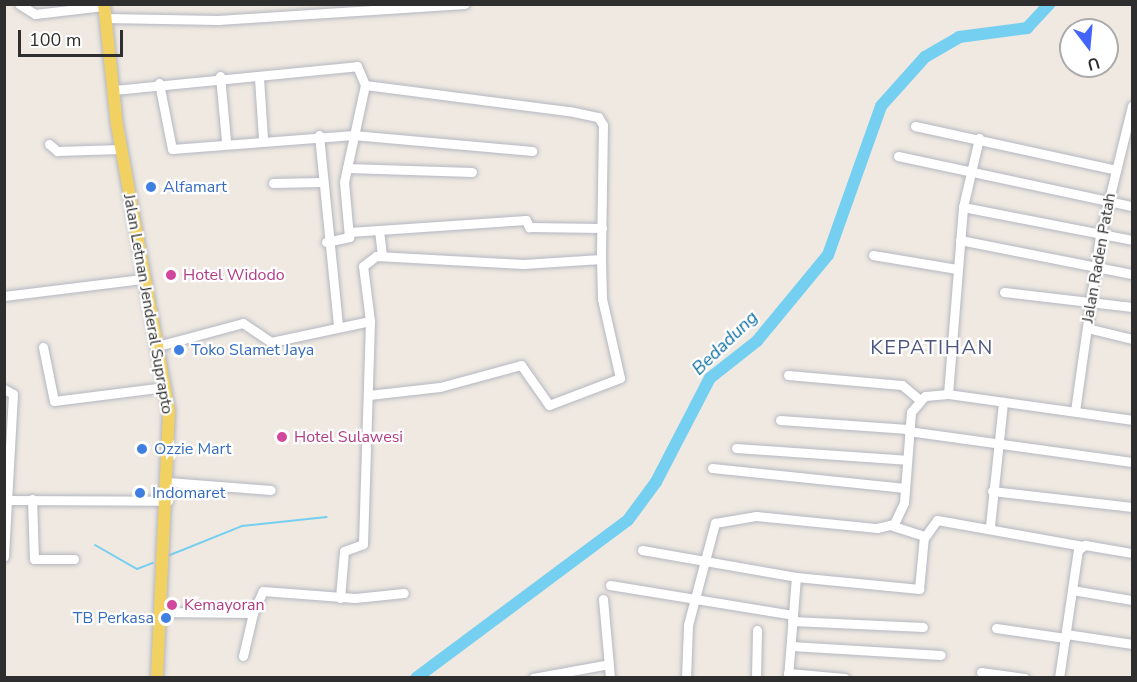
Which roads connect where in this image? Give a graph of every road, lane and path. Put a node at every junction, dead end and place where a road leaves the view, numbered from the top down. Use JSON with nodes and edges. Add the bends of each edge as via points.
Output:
{"nodes":[{"id":1,"x":19,"y":4,"type":"edge"},
{"id":2,"x":464,"y":4,"type":"edge"},
{"id":3,"x":105,"y":9,"type":"edge"},
{"id":4,"x":220,"y":76,"type":"junction"},
{"id":5,"x":259,"y":78,"type":"junction"},
{"id":6,"x":159,"y":83,"type":"junction"},
{"id":7,"x":365,"y":85,"type":"junction"},
{"id":8,"x":114,"y":90,"type":"junction"},
{"id":9,"x":1132,"y":106,"type":"edge"},
{"id":10,"x":915,"y":126,"type":"dead end"},
{"id":11,"x":320,"y":135,"type":"junction"},
{"id":12,"x":353,"y":135,"type":"junction"},
{"id":13,"x":263,"y":138,"type":"junction"},
{"id":14,"x":980,"y":138,"type":"junction"},
{"id":15,"x":226,"y":141,"type":"junction"},
{"id":16,"x":49,"y":144,"type":"dead end"},
{"id":17,"x":121,"y":149,"type":"junction"},
{"id":18,"x":532,"y":151,"type":"dead end"},
{"id":19,"x":898,"y":156,"type":"dead end"},
{"id":20,"x":347,"y":168,"type":"junction"},
{"id":21,"x":1116,"y":170,"type":"junction"},
{"id":22,"x":472,"y":172,"type":"dead end"},
{"id":23,"x":971,"y":172,"type":"junction"},
{"id":24,"x":321,"y":182,"type":"junction"},
{"id":25,"x":273,"y":183,"type":"dead end"},
{"id":26,"x":1108,"y":201,"type":"junction"},
{"id":27,"x":1132,"y":206,"type":"edge"},
{"id":28,"x":963,"y":207,"type":"junction"},
{"id":29,"x":602,"y":228,"type":"junction"},
{"id":30,"x":380,"y":230,"type":"junction"},
{"id":31,"x":349,"y":232,"type":"junction"},
{"id":32,"x":1100,"y":236,"type":"junction"},
{"id":33,"x":960,"y":240,"type":"junction"},
{"id":34,"x":1132,"y":240,"type":"edge"},
{"id":35,"x":326,"y":242,"type":"junction"},
{"id":36,"x":382,"y":255,"type":"junction"},
{"id":37,"x":873,"y":255,"type":"dead end"},
{"id":38,"x":601,"y":258,"type":"junction"},
{"id":39,"x":1095,"y":266,"type":"junction"},
{"id":40,"x":957,"y":269,"type":"junction"},
{"id":41,"x":1132,"y":274,"type":"edge"},
{"id":42,"x":142,"y":279,"type":"junction"},
{"id":43,"x":1004,"y":292,"type":"dead end"},
{"id":44,"x":4,"y":296,"type":"edge"},
{"id":45,"x":1090,"y":301,"type":"junction"},
{"id":46,"x":1132,"y":307,"type":"edge"},
{"id":47,"x":369,"y":321,"type":"junction"},
{"id":48,"x":338,"y":327,"type":"junction"},
{"id":49,"x":1087,"y":328,"type":"junction"},
{"id":50,"x":1132,"y":339,"type":"edge"},
{"id":51,"x":158,"y":346,"type":"junction"},
{"id":52,"x":43,"y":347,"type":"dead end"},
{"id":53,"x":788,"y":375,"type":"dead end"},
{"id":54,"x":165,"y":387,"type":"junction"},
{"id":55,"x":4,"y":389,"type":"edge"},
{"id":56,"x":948,"y":394,"type":"junction"},
{"id":57,"x":369,"y":395,"type":"junction"},
{"id":58,"x":920,"y":400,"type":"junction"},
{"id":59,"x":1003,"y":402,"type":"junction"},
{"id":60,"x":1075,"y":411,"type":"junction"},
{"id":61,"x":780,"y":420,"type":"dead end"},
{"id":62,"x":1132,"y":420,"type":"edge"},
{"id":63,"x":908,"y":430,"type":"junction"},
{"id":64,"x":998,"y":446,"type":"junction"},
{"id":65,"x":736,"y":448,"type":"dead end"},
{"id":66,"x":906,"y":460,"type":"junction"},
{"id":67,"x":1132,"y":462,"type":"edge"},
{"id":68,"x":712,"y":468,"type":"dead end"},
{"id":69,"x":168,"y":482,"type":"junction"},
{"id":70,"x":905,"y":488,"type":"junction"},
{"id":71,"x":271,"y":490,"type":"dead end"},
{"id":72,"x":992,"y":490,"type":"junction"},
{"id":73,"x":32,"y":499,"type":"junction"},
{"id":74,"x":5,"y":500,"type":"edge"},
{"id":75,"x":168,"y":501,"type":"junction"},
{"id":76,"x":1132,"y":507,"type":"edge"},
{"id":77,"x":890,"y":525,"type":"junction"},
{"id":78,"x":990,"y":526,"type":"junction"},
{"id":79,"x":924,"y":538,"type":"junction"},
{"id":80,"x":1083,"y":546,"type":"junction"},
{"id":81,"x":642,"y":550,"type":"dead end"},
{"id":82,"x":1132,"y":553,"type":"edge"},
{"id":83,"x":4,"y":557,"type":"edge"},
{"id":84,"x":74,"y":559,"type":"dead end"},
{"id":85,"x":702,"y":561,"type":"junction"},
{"id":86,"x":796,"y":577,"type":"junction"},
{"id":87,"x":610,"y":585,"type":"dead end"},
{"id":88,"x":1072,"y":590,"type":"junction"},
{"id":89,"x":404,"y":593,"type":"dead end"},
{"id":90,"x":340,"y":598,"type":"junction"},
{"id":91,"x":603,"y":599,"type":"dead end"},
{"id":92,"x":1132,"y":600,"type":"edge"},
{"id":93,"x":694,"y":601,"type":"junction"},
{"id":94,"x":162,"y":612,"type":"junction"},
{"id":95,"x":253,"y":613,"type":"junction"},
{"id":96,"x":793,"y":618,"type":"junction"},
{"id":97,"x":922,"y":627,"type":"dead end"},
{"id":98,"x":996,"y":628,"type":"dead end"},
{"id":99,"x":756,"y":630,"type":"dead end"},
{"id":100,"x":1065,"y":636,"type":"junction"},
{"id":101,"x":1132,"y":644,"type":"edge"},
{"id":102,"x":790,"y":646,"type":"junction"},
{"id":103,"x":941,"y":655,"type":"dead end"},
{"id":104,"x":243,"y":656,"type":"dead end"},
{"id":105,"x":609,"y":664,"type":"junction"},
{"id":106,"x":981,"y":672,"type":"dead end"},
{"id":107,"x":788,"y":675,"type":"edge"},
{"id":108,"x":157,"y":678,"type":"edge"},
{"id":109,"x":533,"y":678,"type":"edge"},
{"id":110,"x":610,"y":678,"type":"edge"},
{"id":111,"x":686,"y":678,"type":"edge"},
{"id":112,"x":756,"y":678,"type":"edge"},
{"id":113,"x":845,"y":678,"type":"edge"},
{"id":114,"x":1025,"y":678,"type":"edge"},
{"id":115,"x":1059,"y":678,"type":"edge"}],
"edges":[{"from":1,"to":3,"type":"street","via":[[35,14]]},
{"from":2,"to":3,"type":"street","via":[[218,20]]},
{"from":3,"to":8,"type":"main road","name":"Jalan Letnan Jenderal Suprapto"},
{"from":4,"to":5,"type":"street"},
{"from":4,"to":6,"type":"street"},
{"from":4,"to":15,"type":"street"},
{"from":5,"to":7,"type":"street","via":[[357,66]]},
{"from":5,"to":13,"type":"street"},
{"from":6,"to":8,"type":"street"},
{"from":6,"to":15,"type":"street","via":[[169,147]]},
{"from":7,"to":12,"type":"street"},
{"from":7,"to":29,"type":"street","via":[[598,117],[603,125]]},
{"from":8,"to":17,"type":"main road","name":"Jalan Letnan Jenderal Suprapto"},
{"from":9,"to":21,"type":"street","name":"Jalan Raden Patah"},
{"from":10,"to":14,"type":"street"},
{"from":11,"to":12,"type":"street"},
{"from":11,"to":13,"type":"street"},
{"from":11,"to":24,"type":"street"},
{"from":12,"to":18,"type":"street"},
{"from":12,"to":20,"type":"street"},
{"from":13,"to":15,"type":"street"},
{"from":14,"to":21,"type":"street"},
{"from":14,"to":23,"type":"street"},
{"from":16,"to":17,"type":"street","via":[[57,151]]},
{"from":17,"to":42,"type":"main road","name":"Jalan Letnan Jenderal Suprapto"},
{"from":19,"to":23,"type":"street"},
{"from":20,"to":22,"type":"street"},
{"from":20,"to":31,"type":"street"},
{"from":21,"to":26,"type":"street","name":"Jalan Raden Patah"},
{"from":23,"to":26,"type":"street"},
{"from":23,"to":28,"type":"street"},
{"from":24,"to":25,"type":"street"},
{"from":24,"to":35,"type":"street"},
{"from":26,"to":27,"type":"street"},
{"from":26,"to":32,"type":"street","name":"Jalan Raden Patah"},
{"from":28,"to":32,"type":"street"},
{"from":28,"to":33,"type":"street"},
{"from":29,"to":30,"type":"street","via":[[529,227],[526,220]]},
{"from":29,"to":38,"type":"street"},
{"from":30,"to":31,"type":"street"},
{"from":30,"to":36,"type":"street"},
{"from":31,"to":35,"type":"street","via":[[346,240]]},
{"from":32,"to":34,"type":"street"},
{"from":32,"to":39,"type":"street","name":"Jalan Raden Patah"},
{"from":33,"to":39,"type":"street"},
{"from":33,"to":40,"type":"street"},
{"from":35,"to":48,"type":"street"},
{"from":36,"to":38,"type":"street","via":[[523,264]]},
{"from":36,"to":47,"type":"street","via":[[369,258],[363,266]]},
{"from":37,"to":40,"type":"street"},
{"from":38,"to":57,"type":"street","via":[[602,299],[620,378],[549,405],[521,365],[441,387]]},
{"from":39,"to":41,"type":"street"},
{"from":39,"to":45,"type":"street","name":"Jalan Raden Patah"},
{"from":40,"to":56,"type":"street"},
{"from":42,"to":44,"type":"street"},
{"from":42,"to":51,"type":"main road","name":"Jalan Letnan Jenderal Suprapto"},
{"from":43,"to":45,"type":"street"},
{"from":45,"to":46,"type":"street"},
{"from":45,"to":49,"type":"street","name":"Jalan Raden Patah"},
{"from":47,"to":48,"type":"street"},
{"from":47,"to":57,"type":"street"},
{"from":48,"to":51,"type":"street","via":[[271,342],[243,323]]},
{"from":49,"to":50,"type":"street"},
{"from":49,"to":60,"type":"street","name":"Jalan Raden Patah"},
{"from":51,"to":54,"type":"main road","name":"Jalan Letnan Jenderal Suprapto"},
{"from":52,"to":54,"type":"street","via":[[54,401]]},
{"from":53,"to":58,"type":"street","via":[[902,385]]},
{"from":54,"to":69,"type":"main road","name":"Jalan Letnan Jenderal Suprapto"},
{"from":55,"to":74,"type":"street","via":[[13,394]]},
{"from":56,"to":58,"type":"street"},
{"from":56,"to":59,"type":"street"},
{"from":57,"to":90,"type":"street","via":[[363,544],[344,551]]},
{"from":58,"to":63,"type":"street"},
{"from":59,"to":60,"type":"street"},
{"from":59,"to":64,"type":"street"},
{"from":60,"to":62,"type":"street"},
{"from":61,"to":63,"type":"street"},
{"from":63,"to":64,"type":"street"},
{"from":63,"to":66,"type":"street"},
{"from":64,"to":67,"type":"street"},
{"from":64,"to":72,"type":"street"},
{"from":65,"to":66,"type":"street"},
{"from":66,"to":70,"type":"street"},
{"from":68,"to":70,"type":"street"},
{"from":69,"to":71,"type":"street"},
{"from":69,"to":75,"type":"main road","name":"Jalan Letnan Jenderal Suprapto"},
{"from":70,"to":77,"type":"street","via":[[902,512]]},
{"from":72,"to":76,"type":"street"},
{"from":72,"to":78,"type":"street"},
{"from":73,"to":74,"type":"street"},
{"from":73,"to":75,"type":"street"},
{"from":73,"to":84,"type":"street","via":[[34,559]]},
{"from":74,"to":83,"type":"street"},
{"from":75,"to":94,"type":"main road","name":"Jalan Letnan Jenderal Suprapto"},
{"from":77,"to":79,"type":"street"},
{"from":77,"to":85,"type":"street","via":[[731,516],[715,523]]},
{"from":78,"to":79,"type":"street","via":[[937,520]]},
{"from":78,"to":80,"type":"street"},
{"from":79,"to":86,"type":"street","via":[[919,589]]},
{"from":80,"to":82,"type":"street"},
{"from":80,"to":88,"type":"street"},
{"from":81,"to":85,"type":"street"},
{"from":85,"to":86,"type":"street"},
{"from":85,"to":93,"type":"street"},
{"from":86,"to":96,"type":"street"},
{"from":87,"to":93,"type":"street"},
{"from":88,"to":92,"type":"street"},
{"from":88,"to":100,"type":"street"},
{"from":89,"to":90,"type":"street"},
{"from":90,"to":95,"type":"street","via":[[263,591]]},
{"from":91,"to":105,"type":"street"},
{"from":93,"to":96,"type":"street"},
{"from":93,"to":111,"type":"street"},
{"from":94,"to":95,"type":"street"},
{"from":94,"to":108,"type":"main road","name":"Jalan Letnan Jenderal Suprapto"},
{"from":95,"to":104,"type":"street"},
{"from":96,"to":97,"type":"street"},
{"from":96,"to":102,"type":"street"},
{"from":98,"to":100,"type":"street"},
{"from":99,"to":112,"type":"street"},
{"from":100,"to":101,"type":"street"},
{"from":100,"to":115,"type":"street"},
{"from":102,"to":103,"type":"street"},
{"from":102,"to":107,"type":"street"},
{"from":105,"to":109,"type":"street"},
{"from":105,"to":110,"type":"street"},
{"from":106,"to":114,"type":"street"},
{"from":107,"to":113,"type":"street"}]}
